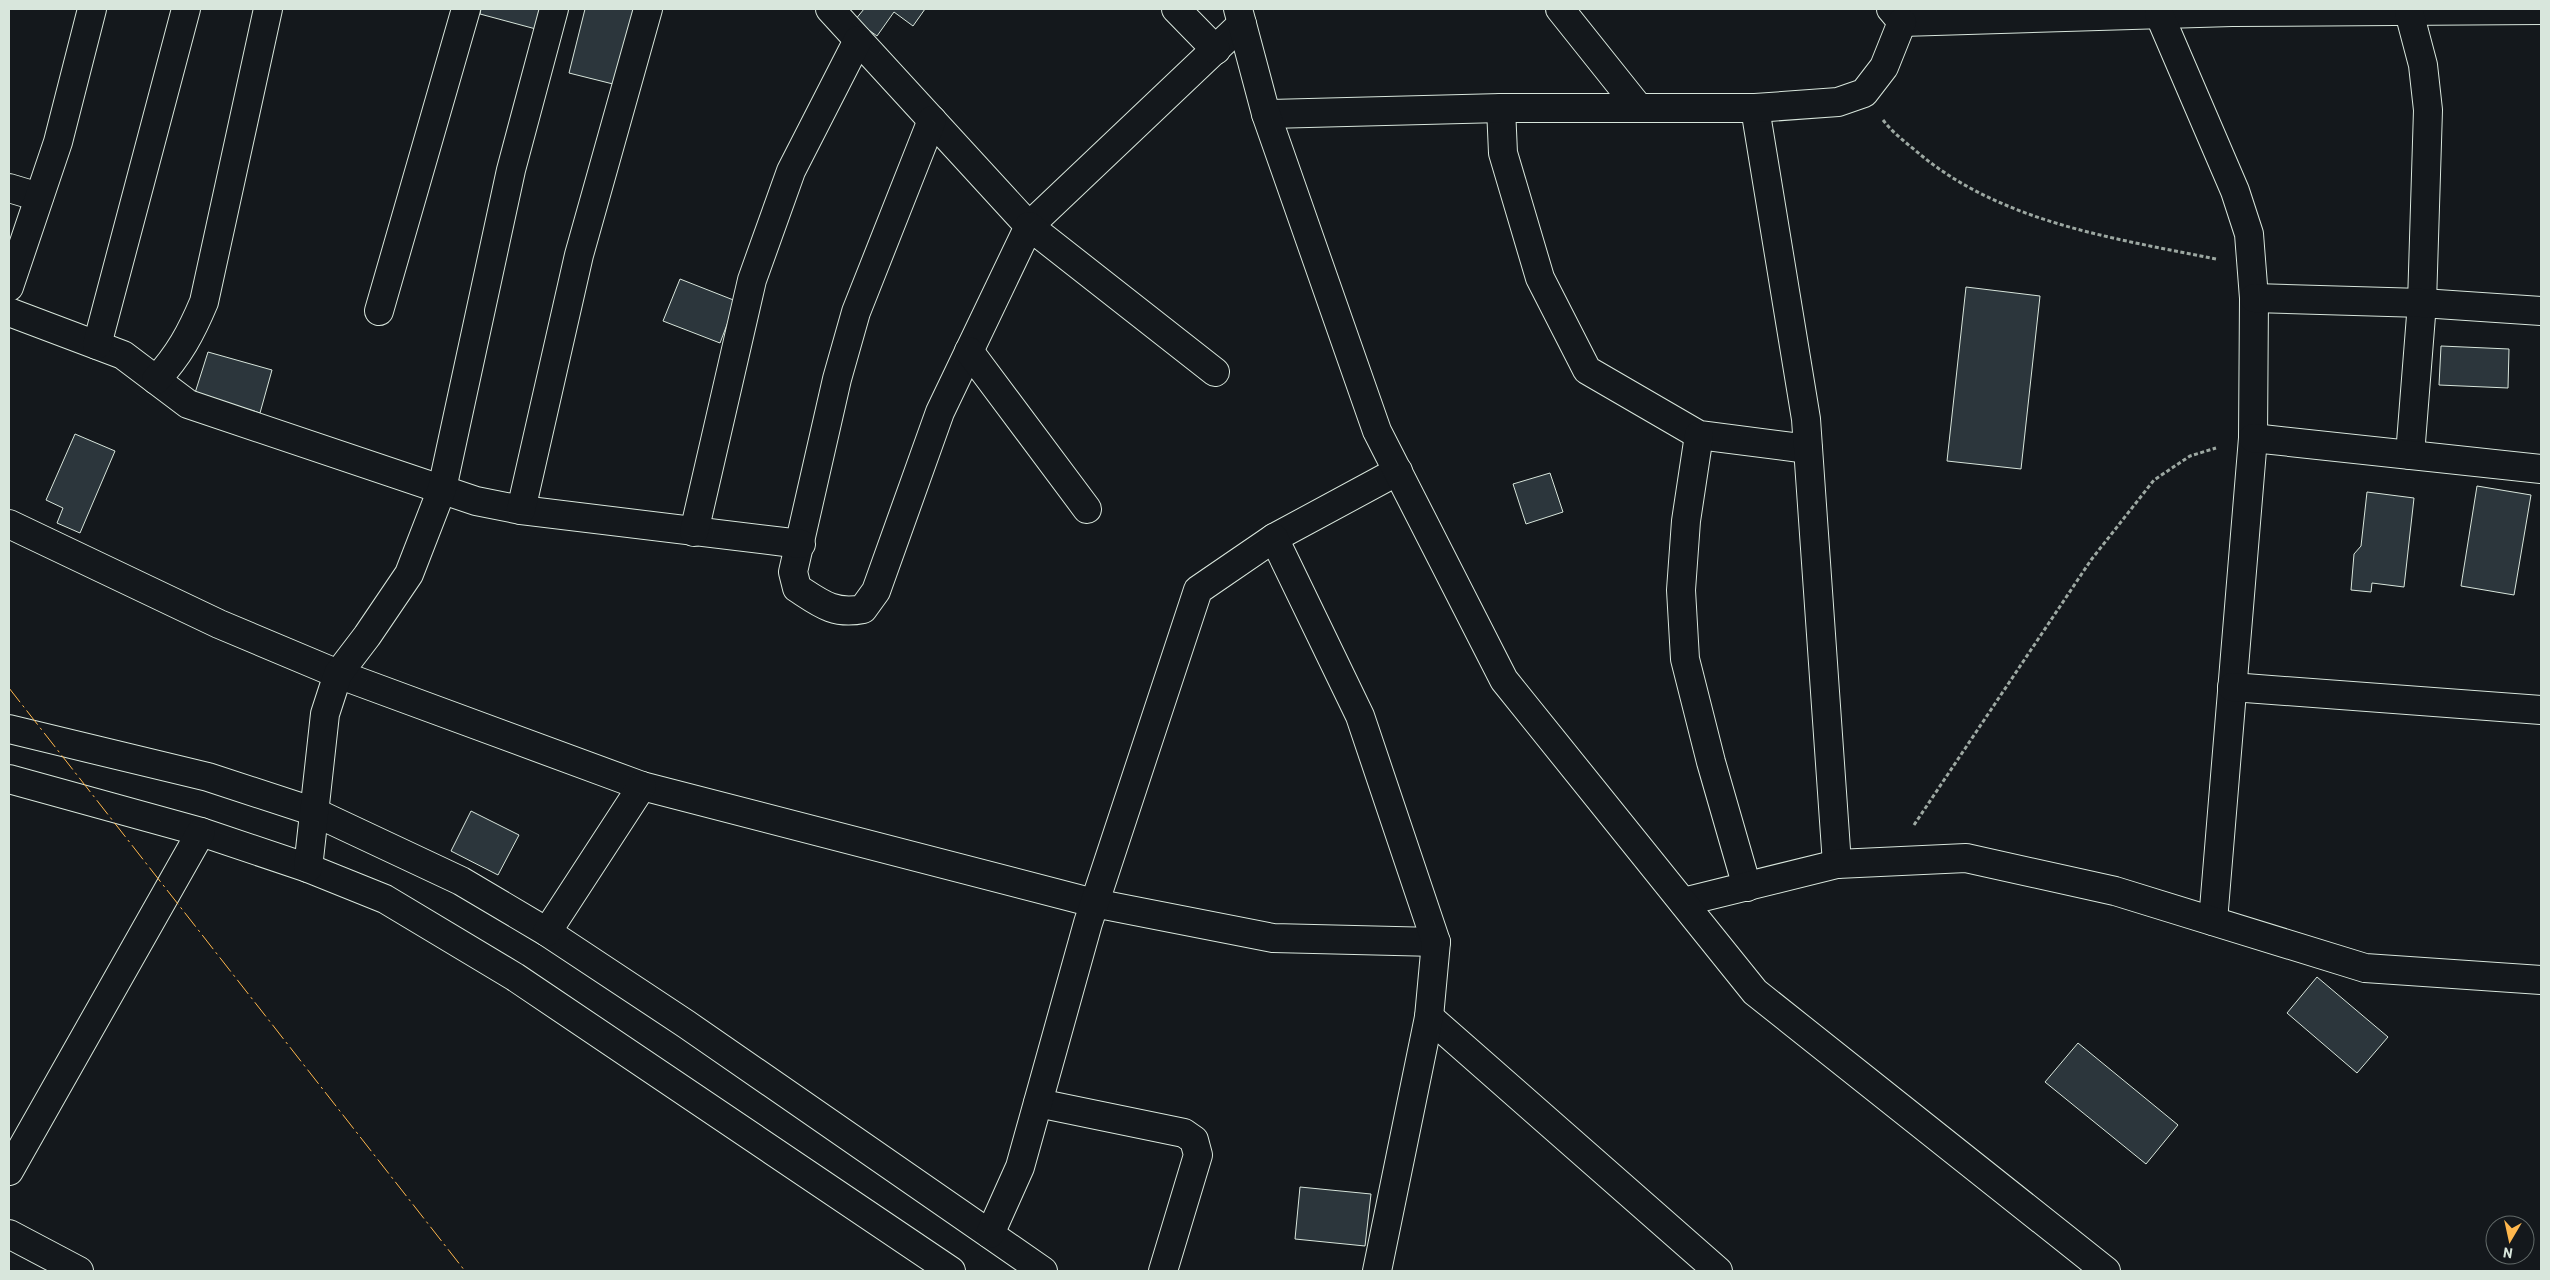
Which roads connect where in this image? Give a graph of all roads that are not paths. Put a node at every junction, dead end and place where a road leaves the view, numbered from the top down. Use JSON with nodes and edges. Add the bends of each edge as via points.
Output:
{"nodes":[{"id":1,"x":92,"y":9,"type":"edge"},
{"id":2,"x":186,"y":9,"type":"edge"},
{"id":3,"x":268,"y":9,"type":"edge"},
{"id":4,"x":466,"y":9,"type":"edge"},
{"id":5,"x":554,"y":9,"type":"edge"},
{"id":6,"x":648,"y":9,"type":"edge"},
{"id":7,"x":830,"y":9,"type":"edge"},
{"id":8,"x":1176,"y":9,"type":"edge"},
{"id":9,"x":1560,"y":9,"type":"edge"},
{"id":10,"x":2541,"y":10,"type":"edge"},
{"id":11,"x":2409,"y":12,"type":"junction"},
{"id":12,"x":2159,"y":14,"type":"junction"},
{"id":13,"x":1896,"y":15,"type":"edge"},
{"id":14,"x":1240,"y":16,"type":"edge"},
{"id":15,"x":858,"y":40,"type":"junction"},
{"id":16,"x":1216,"y":50,"type":"junction"},
{"id":17,"x":1501,"y":108,"type":"junction"},
{"id":18,"x":1639,"y":108,"type":"junction"},
{"id":19,"x":1756,"y":108,"type":"junction"},
{"id":20,"x":1266,"y":114,"type":"junction"},
{"id":21,"x":932,"y":120,"type":"junction"},
{"id":22,"x":9,"y":188,"type":"edge"},
{"id":23,"x":39,"y":197,"type":"junction"},
{"id":24,"x":1028,"y":226,"type":"junction"},
{"id":25,"x":9,"y":287,"type":"edge"},
{"id":26,"x":2254,"y":298,"type":"junction"},
{"id":27,"x":2422,"y":303,"type":"junction"},
{"id":28,"x":379,"y":310,"type":"dead end"},
{"id":29,"x":2541,"y":311,"type":"edge"},
{"id":30,"x":9,"y":312,"type":"edge"},
{"id":31,"x":98,"y":345,"type":"junction"},
{"id":32,"x":969,"y":351,"type":"junction"},
{"id":33,"x":1215,"y":372,"type":"dead end"},
{"id":34,"x":156,"y":380,"type":"junction"},
{"id":35,"x":1699,"y":435,"type":"junction"},
{"id":36,"x":2254,"y":438,"type":"junction"},
{"id":37,"x":1808,"y":449,"type":"junction"},
{"id":38,"x":2410,"y":455,"type":"junction"},
{"id":39,"x":2541,"y":469,"type":"edge"},
{"id":40,"x":1398,"y":471,"type":"junction"},
{"id":41,"x":442,"y":489,"type":"junction"},
{"id":42,"x":1087,"y":509,"type":"dead end"},
{"id":43,"x":522,"y":510,"type":"junction"},
{"id":44,"x":9,"y":524,"type":"edge"},
{"id":45,"x":694,"y":532,"type":"junction"},
{"id":46,"x":1274,"y":538,"type":"junction"},
{"id":47,"x":801,"y":544,"type":"junction"},
{"id":48,"x":338,"y":674,"type":"junction"},
{"id":49,"x":2232,"y":687,"type":"junction"},
{"id":50,"x":2541,"y":710,"type":"edge"},
{"id":51,"x":9,"y":729,"type":"edge"},
{"id":52,"x":9,"y":779,"type":"edge"},
{"id":53,"x":642,"y":786,"type":"junction"},
{"id":54,"x":312,"y":811,"type":"junction"},
{"id":55,"x":201,"y":832,"type":"junction"},
{"id":56,"x":1837,"y":864,"type":"junction"},
{"id":57,"x":308,"y":868,"type":"junction"},
{"id":58,"x":1747,"y":886,"type":"junction"},
{"id":59,"x":1683,"y":902,"type":"junction"},
{"id":60,"x":1094,"y":903,"type":"junction"},
{"id":61,"x":2212,"y":921,"type":"junction"},
{"id":62,"x":547,"y":932,"type":"junction"},
{"id":63,"x":1436,"y":942,"type":"junction"},
{"id":64,"x":2541,"y":980,"type":"edge"},
{"id":65,"x":1429,"y":1017,"type":"junction"},
{"id":66,"x":1038,"y":1103,"type":"junction"},
{"id":67,"x":9,"y":1171,"type":"edge"},
{"id":68,"x":9,"y":1234,"type":"edge"},
{"id":69,"x":990,"y":1234,"type":"junction"},
{"id":70,"x":79,"y":1271,"type":"edge"},
{"id":71,"x":951,"y":1271,"type":"edge"},
{"id":72,"x":1043,"y":1271,"type":"edge"},
{"id":73,"x":1163,"y":1271,"type":"edge"},
{"id":74,"x":1377,"y":1271,"type":"edge"},
{"id":75,"x":1718,"y":1271,"type":"edge"},
{"id":76,"x":2106,"y":1271,"type":"edge"}],
"edges":[{"from":1,"to":23,"type":"street","via":[[58,142]]},
{"from":2,"to":31,"type":"street"},
{"from":3,"to":34,"type":"street","via":[[204,302],[177,357]]},
{"from":4,"to":28,"type":"street"},
{"from":5,"to":41,"type":"street","via":[[512,170]]},
{"from":6,"to":43,"type":"street","via":[[579,255]]},
{"from":7,"to":15,"type":"street"},
{"from":8,"to":16,"type":"street"},
{"from":9,"to":18,"type":"street"},
{"from":10,"to":11,"type":"street"},
{"from":11,"to":12,"type":"street"},
{"from":11,"to":27,"type":"street","via":[[2423,64],[2428,110]]},
{"from":12,"to":13,"type":"street"},
{"from":12,"to":26,"type":"street","via":[[2235,191],[2249,234]]},
{"from":13,"to":19,"type":"street","via":[[1884,67],[1864,93],[1838,102]]},
{"from":14,"to":16,"type":"street"},
{"from":14,"to":20,"type":"street"},
{"from":15,"to":21,"type":"street"},
{"from":15,"to":45,"type":"street","via":[[791,171],[752,280]]},
{"from":16,"to":24,"type":"street"},
{"from":17,"to":18,"type":"street"},
{"from":17,"to":20,"type":"street"},
{"from":17,"to":35,"type":"street","via":[[1503,153],[1540,278],[1587,370]]},
{"from":18,"to":19,"type":"street"},
{"from":19,"to":37,"type":"street","via":[[1805,410]]},
{"from":20,"to":40,"type":"street","via":[[1377,431]]},
{"from":21,"to":24,"type":"street"},
{"from":21,"to":47,"type":"street","via":[[856,312],[837,378]]},
{"from":22,"to":23,"type":"street"},
{"from":23,"to":25,"type":"street"},
{"from":24,"to":32,"type":"street"},
{"from":24,"to":33,"type":"street"},
{"from":26,"to":27,"type":"street"},
{"from":26,"to":36,"type":"street"},
{"from":27,"to":29,"type":"street"},
{"from":27,"to":38,"type":"street"},
{"from":30,"to":31,"type":"street"},
{"from":31,"to":34,"type":"street","via":[[123,355]]},
{"from":32,"to":42,"type":"street"},
{"from":32,"to":47,"type":"street","via":[[940,412],[876,591],[863,609],[848,612],[826,607],[797,588],[793,572]]},
{"from":34,"to":41,"type":"street","via":[[188,404]]},
{"from":35,"to":37,"type":"street"},
{"from":35,"to":58,"type":"street","via":[[1686,521],[1681,590],[1685,659]]},
{"from":36,"to":38,"type":"street"},
{"from":36,"to":49,"type":"street"},
{"from":37,"to":56,"type":"street"},
{"from":38,"to":39,"type":"street"},
{"from":40,"to":46,"type":"street"},
{"from":40,"to":59,"type":"street","via":[[1504,680]]},
{"from":41,"to":43,"type":"street","via":[[476,501]]},
{"from":41,"to":48,"type":"street","via":[[409,574]]},
{"from":43,"to":45,"type":"street"},
{"from":44,"to":48,"type":"street","via":[[219,624]]},
{"from":45,"to":47,"type":"street"},
{"from":46,"to":60,"type":"street","via":[[1198,590]]},
{"from":46,"to":63,"type":"street","via":[[1360,716]]},
{"from":48,"to":53,"type":"street"},
{"from":48,"to":54,"type":"street","via":[[325,714]]},
{"from":49,"to":50,"type":"street"},
{"from":49,"to":61,"type":"street"},
{"from":51,"to":54,"type":"street","via":[[208,777]]},
{"from":52,"to":55,"type":"street"},
{"from":53,"to":60,"type":"street"},
{"from":53,"to":62,"type":"street"},
{"from":54,"to":57,"type":"street"},
{"from":54,"to":62,"type":"street","via":[[462,881]]},
{"from":55,"to":57,"type":"street"},
{"from":55,"to":67,"type":"street"},
{"from":56,"to":58,"type":"street"},
{"from":56,"to":61,"type":"street","via":[[1966,858],[2115,891]]},
{"from":57,"to":71,"type":"street","via":[[385,899],[515,977]]},
{"from":58,"to":59,"type":"street"},
{"from":59,"to":76,"type":"street","via":[[1755,992]]},
{"from":60,"to":63,"type":"street","via":[[1273,938]]},
{"from":60,"to":66,"type":"street"},
{"from":61,"to":64,"type":"street","via":[[2365,968]]},
{"from":62,"to":69,"type":"street"},
{"from":63,"to":65,"type":"street"},
{"from":65,"to":74,"type":"street"},
{"from":65,"to":75,"type":"street"},
{"from":66,"to":69,"type":"street","via":[[1020,1166]]},
{"from":66,"to":73,"type":"street","via":[[1184,1133],[1194,1140],[1198,1155]]},
{"from":68,"to":70,"type":"street"},
{"from":69,"to":72,"type":"street"}]}
